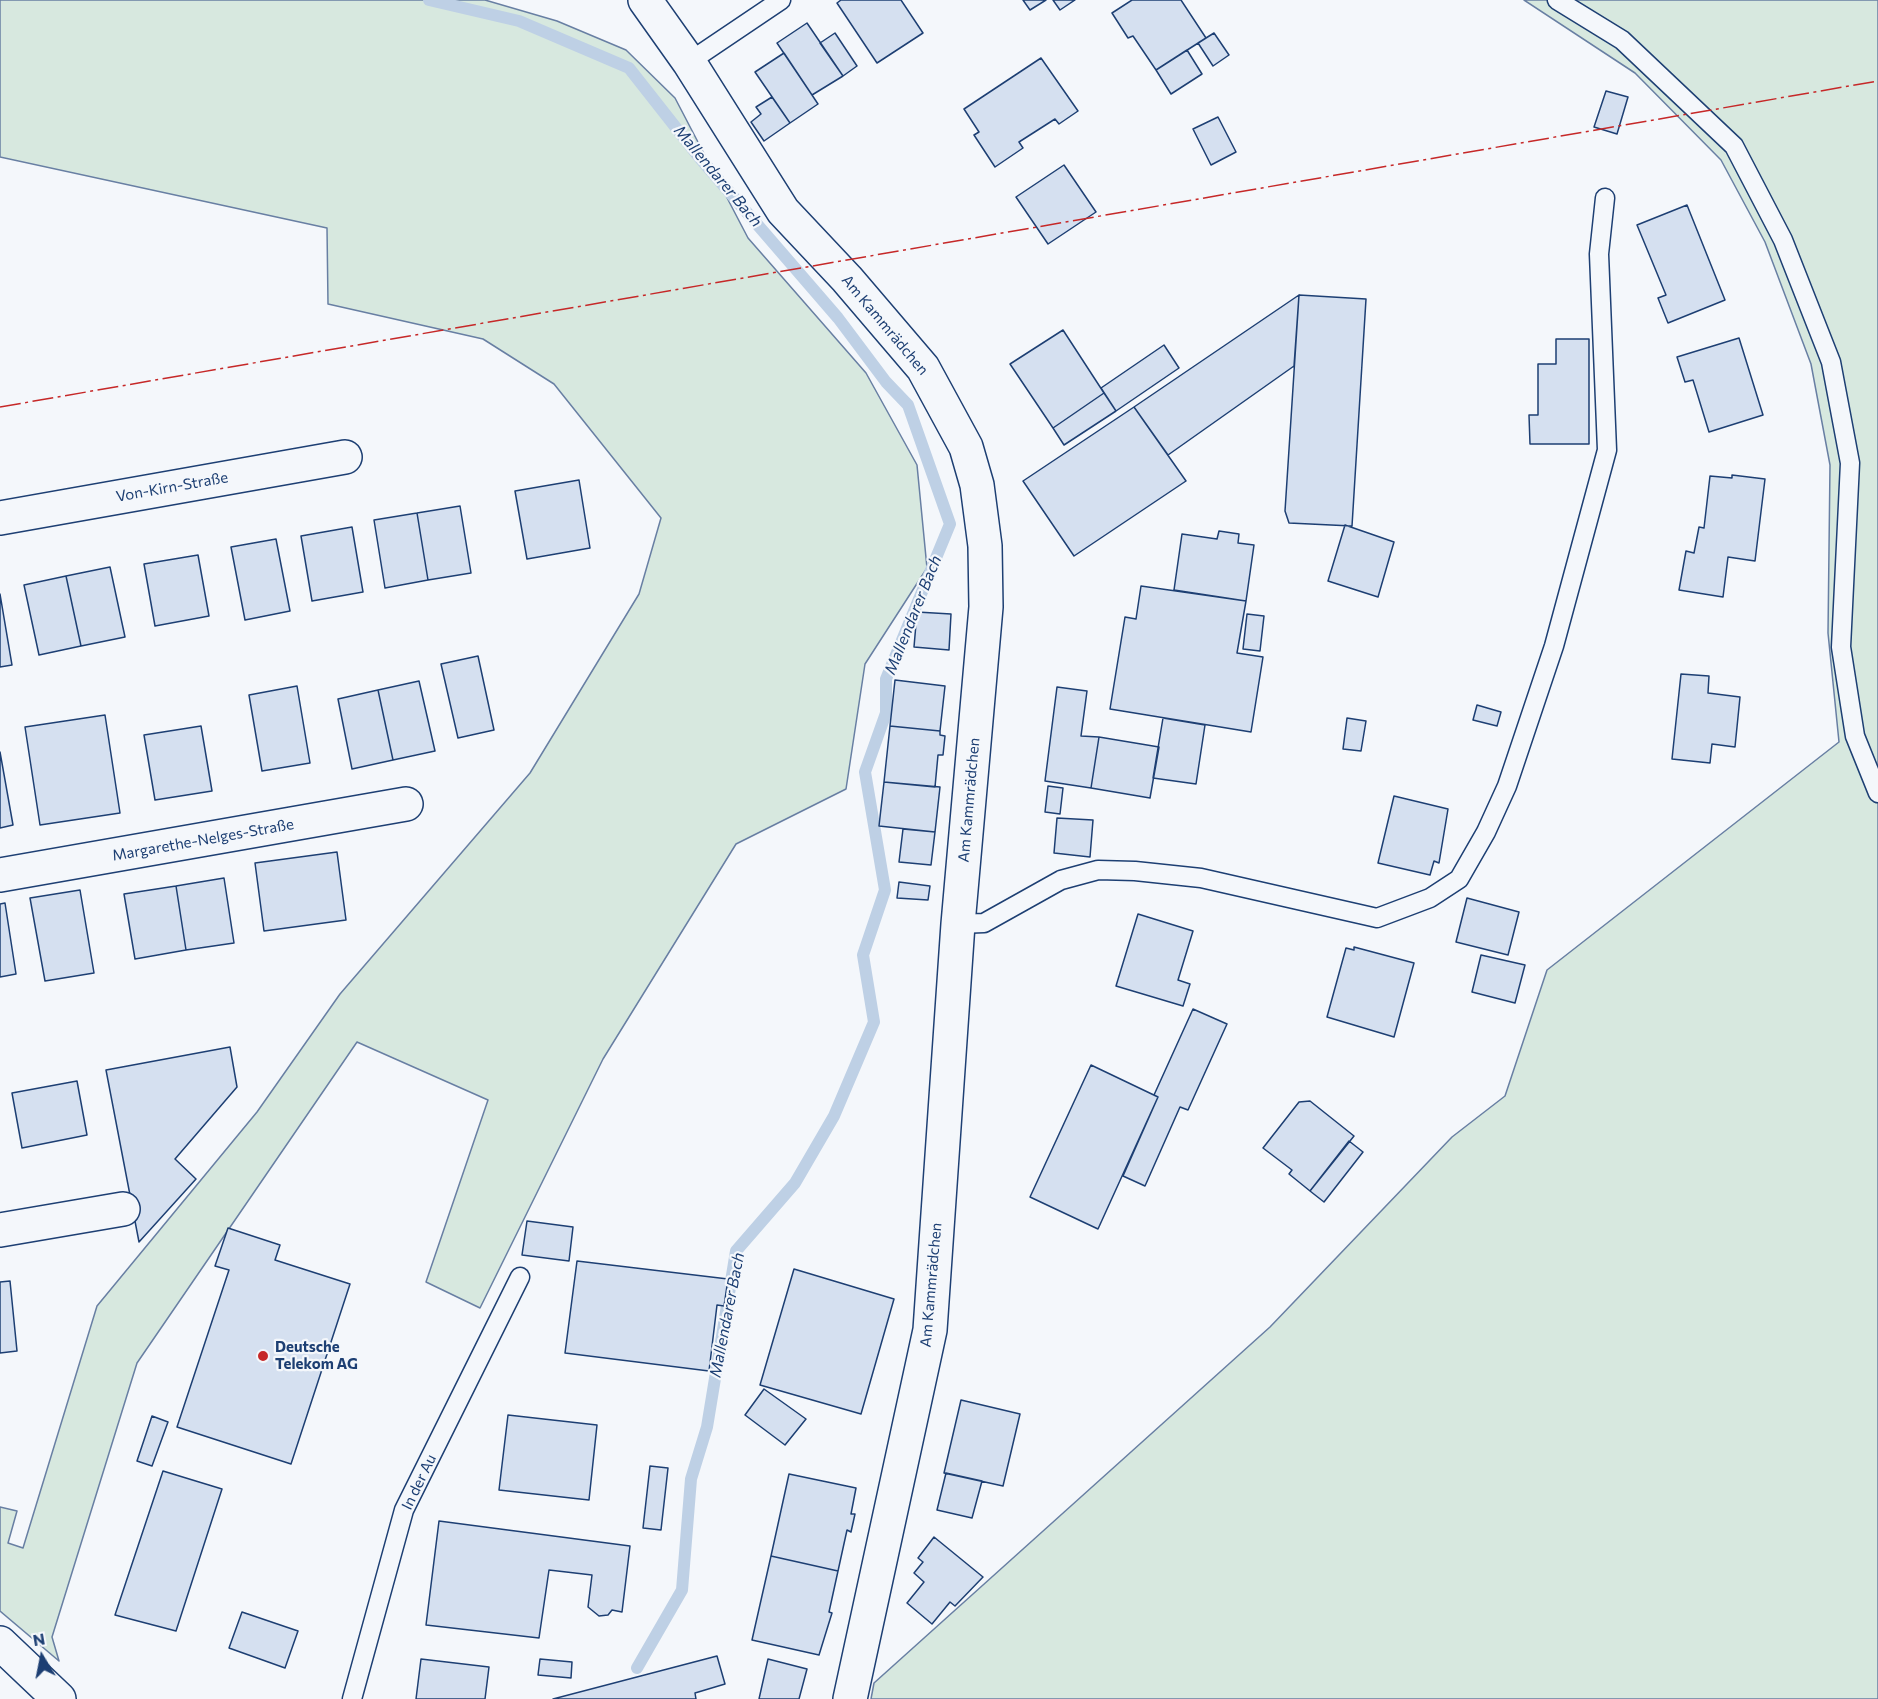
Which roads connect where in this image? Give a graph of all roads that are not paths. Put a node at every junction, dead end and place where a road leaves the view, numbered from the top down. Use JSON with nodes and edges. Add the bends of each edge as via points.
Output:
{"nodes":[{"id":1,"x":645,"y":0,"type":"edge"},
{"id":2,"x":782,"y":0,"type":"edge"},
{"id":3,"x":1557,"y":0,"type":"edge"},
{"id":4,"x":689,"y":62,"type":"junction"},
{"id":5,"x":1605,"y":198,"type":"dead end"},
{"id":6,"x":345,"y":457,"type":"dead end"},
{"id":7,"x":0,"y":518,"type":"edge"},
{"id":8,"x":1878,"y":793,"type":"edge"},
{"id":9,"x":406,"y":804,"type":"dead end"},
{"id":10,"x":0,"y":875,"type":"edge"},
{"id":11,"x":958,"y":924,"type":"junction"},
{"id":12,"x":123,"y":1209,"type":"dead end"},
{"id":13,"x":0,"y":1230,"type":"edge"},
{"id":14,"x":520,"y":1277,"type":"dead end"},
{"id":15,"x":0,"y":1643,"type":"edge"},
{"id":16,"x":59,"y":1699,"type":"edge"},
{"id":17,"x":352,"y":1699,"type":"edge"},
{"id":18,"x":850,"y":1699,"type":"edge"}],
"edges":[{"from":1,"to":4,"type":"street","name":"Am Kammrädchen"},
{"from":2,"to":4,"type":"lane"},
{"from":3,"to":8,"type":"lane","via":[[1622,40],[1734,146],[1787,252],[1830,362],[1850,463],[1841,647],[1855,736]]},
{"from":4,"to":11,"type":"street","name":"Am Kammrädchen","via":[[783,212],[923,368],[966,447],[977,485],[985,546],[986,607]]},
{"from":5,"to":11,"type":"lane","via":[[1599,254],[1607,450],[1554,646],[1507,786],[1459,879],[1431,898],[1377,918],[1201,878],[1098,870],[1061,880],[984,923]]},
{"from":6,"to":7,"type":"street","name":"Von-Kirn-Straße"},
{"from":9,"to":10,"type":"street","name":"Margarethe-Nelges-Straße"},
{"from":11,"to":18,"type":"street","name":"Am Kammrädchen","via":[[930,1330]]},
{"from":12,"to":13,"type":"street"},
{"from":14,"to":17,"type":"lane","name":"In der Au","via":[[404,1510]]},
{"from":15,"to":16,"type":"street"}]}
